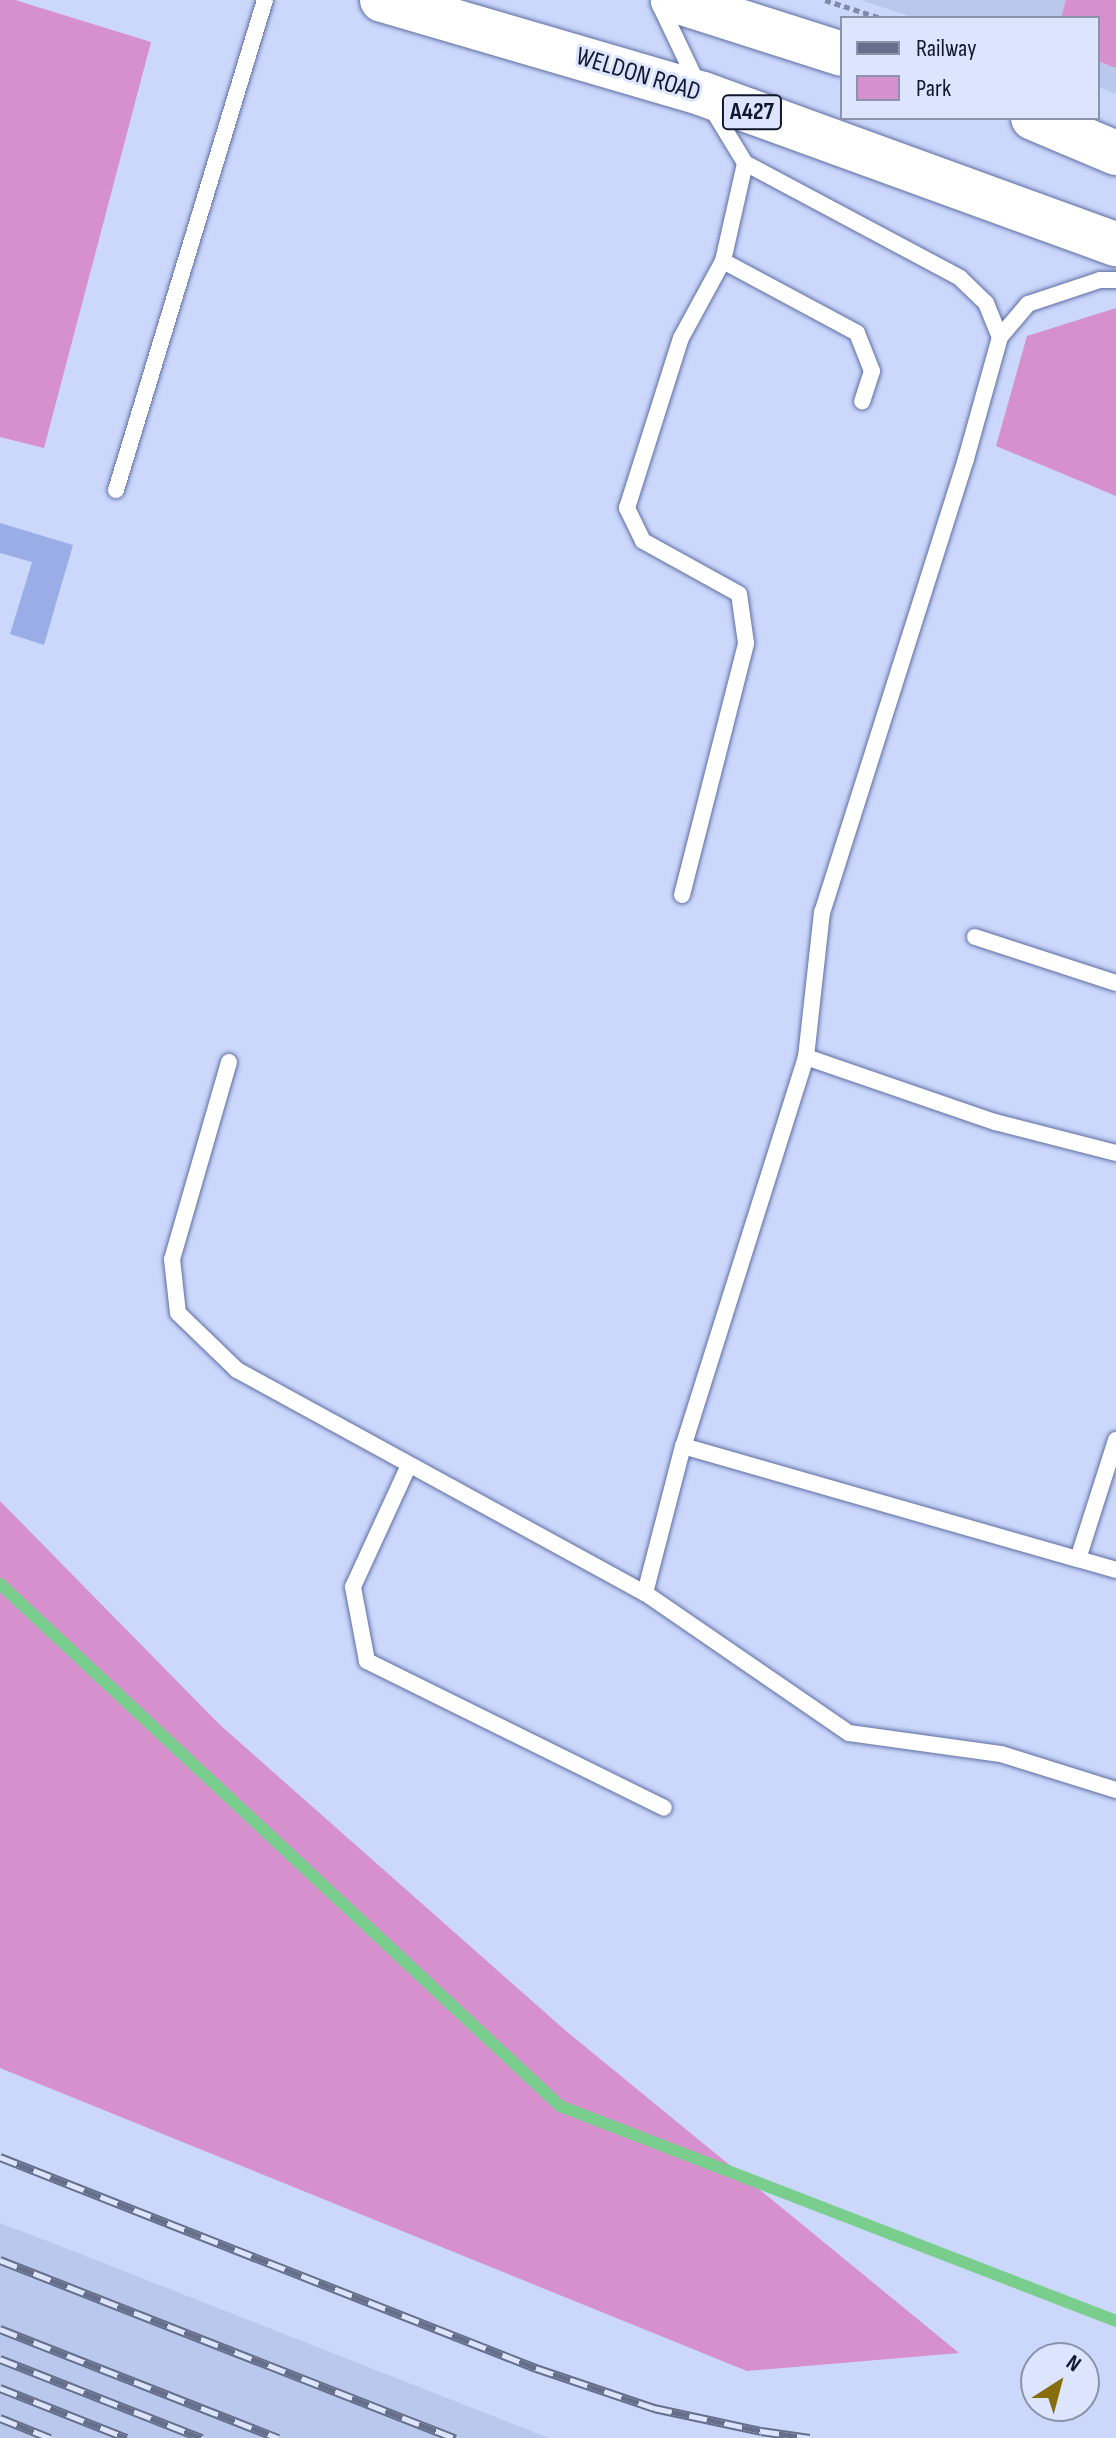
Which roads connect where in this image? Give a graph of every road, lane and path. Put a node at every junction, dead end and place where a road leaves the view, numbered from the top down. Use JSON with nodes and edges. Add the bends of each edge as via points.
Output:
{"nodes":[{"id":1,"x":265,"y":0,"type":"edge"},
{"id":2,"x":382,"y":0,"type":"edge"},
{"id":3,"x":657,"y":0,"type":"edge"},
{"id":4,"x":673,"y":0,"type":"edge"},
{"id":5,"x":825,"y":0,"type":"edge"},
{"id":6,"x":875,"y":16,"type":"edge"},
{"id":7,"x":840,"y":53,"type":"edge"},
{"id":8,"x":703,"y":94,"type":"junction"},
{"id":9,"x":1038,"y":120,"type":"edge"},
{"id":10,"x":1116,"y":153,"type":"edge"},
{"id":11,"x":745,"y":163,"type":"junction"},
{"id":12,"x":1116,"y":244,"type":"edge"},
{"id":13,"x":723,"y":261,"type":"junction"},
{"id":14,"x":1116,"y":280,"type":"edge"},
{"id":15,"x":1000,"y":337,"type":"junction"},
{"id":16,"x":862,"y":401,"type":"dead end"},
{"id":17,"x":116,"y":490,"type":"dead end"},
{"id":18,"x":682,"y":895,"type":"dead end"},
{"id":19,"x":975,"y":937,"type":"dead end"},
{"id":20,"x":1116,"y":983,"type":"edge"},
{"id":21,"x":806,"y":1057,"type":"junction"},
{"id":22,"x":229,"y":1062,"type":"dead end"},
{"id":23,"x":1116,"y":1153,"type":"edge"},
{"id":24,"x":1116,"y":1440,"type":"edge"},
{"id":25,"x":683,"y":1446,"type":"junction"},
{"id":26,"x":409,"y":1465,"type":"junction"},
{"id":27,"x":1078,"y":1559,"type":"junction"},
{"id":28,"x":1116,"y":1570,"type":"edge"},
{"id":29,"x":645,"y":1593,"type":"junction"},
{"id":30,"x":1116,"y":1790,"type":"edge"},
{"id":31,"x":664,"y":1808,"type":"dead end"}],
"edges":[{"from":1,"to":17,"type":"lane"},
{"from":2,"to":8,"type":"highway","name":"WELDON ROAD","number":"A427"},
{"from":3,"to":8,"type":"lane"},
{"from":4,"to":7,"type":"highway"},
{"from":5,"to":6,"type":"path"},
{"from":8,"to":11,"type":"lane"},
{"from":8,"to":12,"type":"highway","name":"WELDON ROAD","number":"A427"},
{"from":9,"to":10,"type":"highway"},
{"from":11,"to":13,"type":"lane"},
{"from":11,"to":15,"type":"lane","via":[[960,278],[986,303]]},
{"from":13,"to":16,"type":"lane","via":[[857,333],[872,371]]},
{"from":13,"to":18,"type":"lane","via":[[681,338],[627,508],[643,541],[739,594],[746,643]]},
{"from":14,"to":15,"type":"lane","via":[[1100,280],[1028,304]]},
{"from":15,"to":21,"type":"lane","via":[[822,912]]},
{"from":19,"to":20,"type":"lane"},
{"from":21,"to":23,"type":"lane","via":[[995,1122]]},
{"from":21,"to":25,"type":"lane"},
{"from":22,"to":26,"type":"lane","via":[[172,1259],[178,1313],[237,1370]]},
{"from":24,"to":27,"type":"lane"},
{"from":25,"to":27,"type":"lane"},
{"from":25,"to":29,"type":"lane"},
{"from":26,"to":29,"type":"lane"},
{"from":26,"to":31,"type":"lane","via":[[353,1587],[367,1661]]},
{"from":27,"to":28,"type":"lane"},
{"from":29,"to":30,"type":"lane","via":[[849,1733],[1001,1754]]}]}
